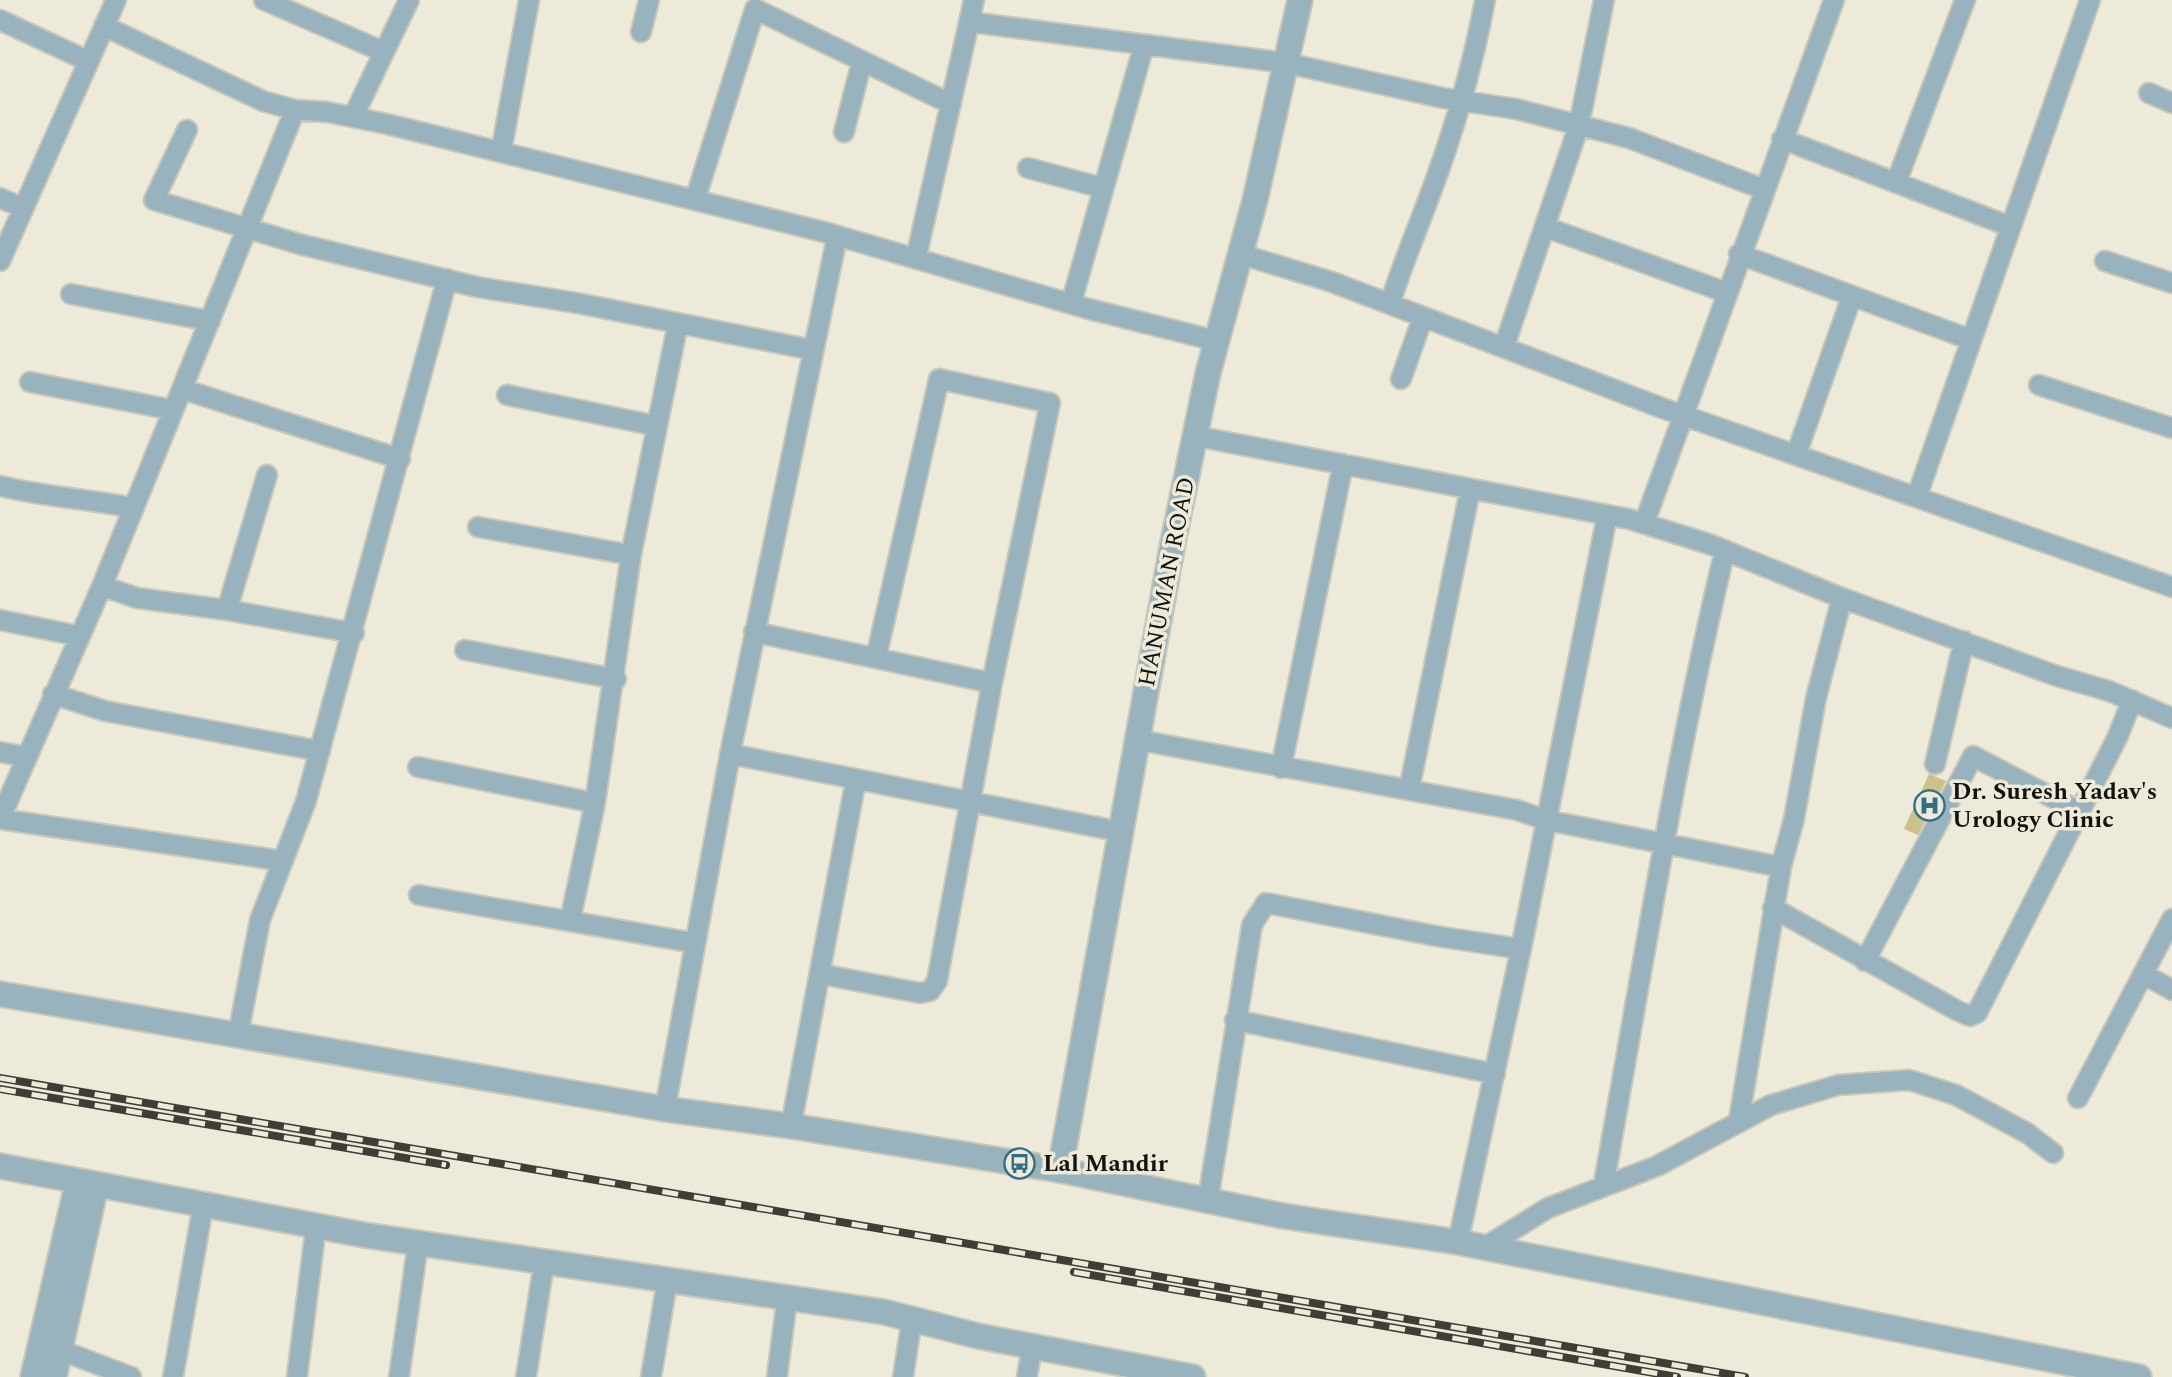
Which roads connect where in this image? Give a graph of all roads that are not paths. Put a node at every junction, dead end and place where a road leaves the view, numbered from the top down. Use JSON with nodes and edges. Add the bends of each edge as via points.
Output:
{"nodes":[{"id":1,"x":116,"y":0,"type":"edge"},
{"id":2,"x":409,"y":0,"type":"edge"},
{"id":3,"x":529,"y":0,"type":"edge"},
{"id":4,"x":649,"y":0,"type":"edge"},
{"id":5,"x":974,"y":0,"type":"edge"},
{"id":6,"x":1300,"y":0,"type":"edge"},
{"id":7,"x":1485,"y":0,"type":"edge"},
{"id":8,"x":1604,"y":0,"type":"edge"},
{"id":9,"x":1965,"y":0,"type":"edge"},
{"id":10,"x":2090,"y":0,"type":"edge"},
{"id":11,"x":1826,"y":1,"type":"edge"},
{"id":12,"x":271,"y":2,"type":"edge"},
{"id":13,"x":0,"y":20,"type":"edge"},
{"id":14,"x":970,"y":22,"type":"junction"},
{"id":15,"x":104,"y":26,"type":"junction"},
{"id":16,"x":642,"y":32,"type":"dead end"},
{"id":17,"x":1144,"y":45,"type":"junction"},
{"id":18,"x":384,"y":52,"type":"junction"},
{"id":19,"x":88,"y":61,"type":"junction"},
{"id":20,"x":862,"y":61,"type":"junction"},
{"id":21,"x":1286,"y":63,"type":"junction"},
{"id":22,"x":2149,"y":93,"type":"dead end"},
{"id":23,"x":1460,"y":100,"type":"junction"},
{"id":24,"x":2172,"y":103,"type":"edge"},
{"id":25,"x":951,"y":104,"type":"junction"},
{"id":26,"x":295,"y":110,"type":"junction"},
{"id":27,"x":353,"y":117,"type":"junction"},
{"id":28,"x":1579,"y":125,"type":"junction"},
{"id":29,"x":187,"y":130,"type":"dead end"},
{"id":30,"x":844,"y":132,"type":"dead end"},
{"id":31,"x":1782,"y":139,"type":"junction"},
{"id":32,"x":501,"y":152,"type":"junction"},
{"id":33,"x":1028,"y":168,"type":"dead end"},
{"id":34,"x":1896,"y":183,"type":"junction"},
{"id":35,"x":1103,"y":188,"type":"junction"},
{"id":36,"x":1763,"y":189,"type":"junction"},
{"id":37,"x":0,"y":198,"type":"edge"},
{"id":38,"x":695,"y":200,"type":"junction"},
{"id":39,"x":23,"y":208,"type":"junction"},
{"id":40,"x":2009,"y":226,"type":"junction"},
{"id":41,"x":248,"y":227,"type":"junction"},
{"id":42,"x":1545,"y":227,"type":"junction"},
{"id":43,"x":837,"y":237,"type":"junction"},
{"id":44,"x":1240,"y":254,"type":"junction"},
{"id":45,"x":1739,"y":254,"type":"junction"},
{"id":46,"x":916,"y":258,"type":"junction"},
{"id":47,"x":0,"y":261,"type":"edge"},
{"id":48,"x":2105,"y":261,"type":"dead end"},
{"id":49,"x":447,"y":279,"type":"junction"},
{"id":50,"x":2172,"y":283,"type":"edge"},
{"id":51,"x":1725,"y":292,"type":"junction"},
{"id":52,"x":71,"y":294,"type":"dead end"},
{"id":53,"x":1852,"y":296,"type":"junction"},
{"id":54,"x":1071,"y":304,"type":"junction"},
{"id":55,"x":1390,"y":304,"type":"junction"},
{"id":56,"x":1423,"y":317,"type":"junction"},
{"id":57,"x":210,"y":321,"type":"junction"},
{"id":58,"x":678,"y":323,"type":"junction"},
{"id":59,"x":1969,"y":339,"type":"junction"},
{"id":60,"x":1217,"y":341,"type":"junction"},
{"id":61,"x":1504,"y":347,"type":"junction"},
{"id":62,"x":813,"y":350,"type":"junction"},
{"id":63,"x":1401,"y":379,"type":"dead end"},
{"id":64,"x":30,"y":382,"type":"dead end"},
{"id":65,"x":2039,"y":385,"type":"dead end"},
{"id":66,"x":182,"y":389,"type":"junction"},
{"id":67,"x":507,"y":395,"type":"dead end"},
{"id":68,"x":173,"y":410,"type":"junction"},
{"id":69,"x":1681,"y":414,"type":"junction"},
{"id":70,"x":657,"y":426,"type":"junction"},
{"id":71,"x":2172,"y":428,"type":"edge"},
{"id":72,"x":1195,"y":436,"type":"junction"},
{"id":73,"x":1796,"y":455,"type":"junction"},
{"id":74,"x":400,"y":459,"type":"junction"},
{"id":75,"x":1343,"y":464,"type":"junction"},
{"id":76,"x":267,"y":475,"type":"dead end"},
{"id":77,"x":0,"y":486,"type":"edge"},
{"id":78,"x":1470,"y":489,"type":"junction"},
{"id":79,"x":1917,"y":496,"type":"junction"},
{"id":80,"x":134,"y":508,"type":"junction"},
{"id":81,"x":1607,"y":516,"type":"junction"},
{"id":82,"x":1644,"y":524,"type":"junction"},
{"id":83,"x":478,"y":527,"type":"dead end"},
{"id":84,"x":1725,"y":550,"type":"junction"},
{"id":85,"x":631,"y":555,"type":"junction"},
{"id":86,"x":102,"y":586,"type":"junction"},
{"id":87,"x":2172,"y":587,"type":"edge"},
{"id":88,"x":1842,"y":598,"type":"junction"},
{"id":89,"x":227,"y":610,"type":"junction"},
{"id":90,"x":0,"y":620,"type":"edge"},
{"id":91,"x":754,"y":632,"type":"junction"},
{"id":92,"x":354,"y":633,"type":"junction"},
{"id":93,"x":79,"y":636,"type":"junction"},
{"id":94,"x":1964,"y":641,"type":"junction"},
{"id":95,"x":464,"y":650,"type":"dead end"},
{"id":96,"x":876,"y":658,"type":"junction"},
{"id":97,"x":616,"y":679,"type":"junction"},
{"id":98,"x":992,"y":683,"type":"junction"},
{"id":99,"x":53,"y":694,"type":"junction"},
{"id":100,"x":2132,"y":700,"type":"junction"},
{"id":101,"x":2172,"y":718,"type":"edge"},
{"id":102,"x":1138,"y":740,"type":"junction"},
{"id":103,"x":320,"y":751,"type":"junction"},
{"id":104,"x":0,"y":752,"type":"edge"},
{"id":105,"x":730,"y":754,"type":"junction"},
{"id":106,"x":27,"y":757,"type":"junction"},
{"id":107,"x":1935,"y":764,"type":"dead end"},
{"id":108,"x":418,"y":767,"type":"dead end"},
{"id":109,"x":1281,"y":768,"type":"junction"},
{"id":110,"x":856,"y":779,"type":"junction"},
{"id":111,"x":1409,"y":790,"type":"junction"},
{"id":112,"x":595,"y":803,"type":"junction"},
{"id":113,"x":971,"y":803,"type":"junction"},
{"id":114,"x":2080,"y":811,"type":"junction"},
{"id":115,"x":0,"y":819,"type":"edge"},
{"id":116,"x":1546,"y":820,"type":"junction"},
{"id":117,"x":1122,"y":832,"type":"junction"},
{"id":118,"x":1664,"y":842,"type":"junction"},
{"id":119,"x":283,"y":861,"type":"junction"},
{"id":120,"x":1781,"y":867,"type":"junction"},
{"id":121,"x":419,"y":895,"type":"dead end"},
{"id":122,"x":1773,"y":908,"type":"junction"},
{"id":123,"x":2172,"y":919,"type":"edge"},
{"id":124,"x":570,"y":921,"type":"junction"},
{"id":125,"x":695,"y":943,"type":"junction"},
{"id":126,"x":1521,"y":949,"type":"junction"},
{"id":127,"x":1865,"y":961,"type":"junction"},
{"id":128,"x":820,"y":974,"type":"junction"},
{"id":129,"x":2143,"y":974,"type":"junction"},
{"id":130,"x":2172,"y":990,"type":"edge"},
{"id":131,"x":0,"y":994,"type":"edge"},
{"id":132,"x":1235,"y":1020,"type":"junction"},
{"id":133,"x":238,"y":1035,"type":"junction"},
{"id":134,"x":1495,"y":1074,"type":"junction"},
{"id":135,"x":2078,"y":1098,"type":"dead end"},
{"id":136,"x":665,"y":1109,"type":"junction"},
{"id":137,"x":1739,"y":1120,"type":"junction"},
{"id":138,"x":791,"y":1126,"type":"junction"},
{"id":139,"x":2053,"y":1153,"type":"dead end"},
{"id":140,"x":0,"y":1166,"type":"edge"},
{"id":141,"x":1060,"y":1170,"type":"junction"},
{"id":142,"x":87,"y":1183,"type":"junction"},
{"id":143,"x":1604,"y":1183,"type":"junction"},
{"id":144,"x":1208,"y":1200,"type":"junction"},
{"id":145,"x":203,"y":1206,"type":"junction"},
{"id":146,"x":316,"y":1226,"type":"junction"},
{"id":147,"x":1458,"y":1242,"type":"junction"},
{"id":148,"x":418,"y":1243,"type":"junction"},
{"id":149,"x":1485,"y":1247,"type":"junction"},
{"id":150,"x":544,"y":1263,"type":"junction"},
{"id":151,"x":667,"y":1282,"type":"junction"},
{"id":152,"x":787,"y":1299,"type":"junction"},
{"id":153,"x":912,"y":1319,"type":"junction"},
{"id":154,"x":1032,"y":1347,"type":"junction"},
{"id":155,"x":60,"y":1350,"type":"junction"},
{"id":156,"x":33,"y":1377,"type":"edge"},
{"id":157,"x":54,"y":1377,"type":"edge"},
{"id":158,"x":131,"y":1377,"type":"edge"},
{"id":159,"x":173,"y":1377,"type":"edge"},
{"id":160,"x":297,"y":1377,"type":"edge"},
{"id":161,"x":399,"y":1377,"type":"edge"},
{"id":162,"x":526,"y":1377,"type":"edge"},
{"id":163,"x":651,"y":1377,"type":"edge"},
{"id":164,"x":777,"y":1377,"type":"edge"},
{"id":165,"x":903,"y":1377,"type":"edge"},
{"id":166,"x":1027,"y":1377,"type":"edge"},
{"id":167,"x":1193,"y":1377,"type":"edge"},
{"id":168,"x":2139,"y":1377,"type":"edge"}],
"edges":[{"from":1,"to":15,"type":"street"},
{"from":2,"to":18,"type":"street"},
{"from":3,"to":32,"type":"street"},
{"from":4,"to":16,"type":"street"},
{"from":5,"to":14,"type":"street"},
{"from":6,"to":21,"type":"street","name":"HANUMAN ROAD"},
{"from":7,"to":23,"type":"street","via":[[1476,52]]},
{"from":8,"to":28,"type":"street"},
{"from":9,"to":34,"type":"street"},
{"from":10,"to":40,"type":"street"},
{"from":11,"to":31,"type":"street"},
{"from":12,"to":18,"type":"street"},
{"from":13,"to":19,"type":"street"},
{"from":14,"to":17,"type":"street"},
{"from":14,"to":25,"type":"street"},
{"from":15,"to":19,"type":"street"},
{"from":15,"to":26,"type":"street","via":[[263,101]]},
{"from":17,"to":21,"type":"street"},
{"from":17,"to":35,"type":"street"},
{"from":18,"to":27,"type":"street"},
{"from":19,"to":39,"type":"street"},
{"from":20,"to":25,"type":"street"},
{"from":20,"to":30,"type":"street"},
{"from":20,"to":38,"type":"street","via":[[755,9]]},
{"from":21,"to":23,"type":"street"},
{"from":21,"to":44,"type":"street","name":"HANUMAN ROAD"},
{"from":22,"to":24,"type":"street"},
{"from":23,"to":28,"type":"street"},
{"from":23,"to":55,"type":"street"},
{"from":25,"to":46,"type":"street"},
{"from":26,"to":27,"type":"street"},
{"from":26,"to":41,"type":"street"},
{"from":27,"to":32,"type":"street"},
{"from":28,"to":36,"type":"street","via":[[1629,138]]},
{"from":28,"to":42,"type":"street"},
{"from":29,"to":41,"type":"street","via":[[154,200]]},
{"from":31,"to":34,"type":"street"},
{"from":31,"to":36,"type":"street"},
{"from":32,"to":38,"type":"street"},
{"from":33,"to":35,"type":"street"},
{"from":34,"to":40,"type":"street"},
{"from":35,"to":54,"type":"street"},
{"from":36,"to":45,"type":"street"},
{"from":37,"to":39,"type":"street"},
{"from":38,"to":43,"type":"street"},
{"from":39,"to":47,"type":"street"},
{"from":40,"to":59,"type":"street"},
{"from":41,"to":49,"type":"street","via":[[299,244]]},
{"from":41,"to":57,"type":"street"},
{"from":42,"to":51,"type":"street"},
{"from":42,"to":61,"type":"street"},
{"from":43,"to":46,"type":"street"},
{"from":43,"to":62,"type":"street"},
{"from":44,"to":55,"type":"street"},
{"from":44,"to":60,"type":"street","name":"HANUMAN ROAD"},
{"from":45,"to":51,"type":"street"},
{"from":45,"to":53,"type":"street"},
{"from":46,"to":54,"type":"street"},
{"from":48,"to":50,"type":"street"},
{"from":49,"to":58,"type":"street"},
{"from":49,"to":74,"type":"street"},
{"from":51,"to":69,"type":"street"},
{"from":52,"to":57,"type":"street"},
{"from":53,"to":59,"type":"street"},
{"from":53,"to":73,"type":"street"},
{"from":54,"to":60,"type":"street"},
{"from":55,"to":56,"type":"street"},
{"from":56,"to":61,"type":"street"},
{"from":56,"to":63,"type":"street"},
{"from":57,"to":66,"type":"street"},
{"from":58,"to":62,"type":"street"},
{"from":58,"to":70,"type":"street"},
{"from":59,"to":79,"type":"street"},
{"from":60,"to":72,"type":"street","name":"HANUMAN ROAD"},
{"from":61,"to":69,"type":"street"},
{"from":62,"to":91,"type":"street"},
{"from":64,"to":68,"type":"street"},
{"from":65,"to":71,"type":"street"},
{"from":66,"to":68,"type":"street"},
{"from":66,"to":74,"type":"street"},
{"from":67,"to":70,"type":"street"},
{"from":68,"to":80,"type":"street"},
{"from":69,"to":73,"type":"street"},
{"from":69,"to":82,"type":"street"},
{"from":70,"to":85,"type":"street"},
{"from":72,"to":75,"type":"street"},
{"from":72,"to":102,"type":"street","name":"HANUMAN ROAD"},
{"from":73,"to":79,"type":"street"},
{"from":74,"to":92,"type":"street"},
{"from":75,"to":78,"type":"street"},
{"from":75,"to":109,"type":"street"},
{"from":76,"to":89,"type":"street"},
{"from":77,"to":80,"type":"street"},
{"from":78,"to":81,"type":"street"},
{"from":78,"to":111,"type":"street"},
{"from":79,"to":87,"type":"street"},
{"from":80,"to":86,"type":"street"},
{"from":81,"to":82,"type":"street"},
{"from":81,"to":116,"type":"street"},
{"from":82,"to":84,"type":"street"},
{"from":83,"to":85,"type":"street"},
{"from":84,"to":88,"type":"street"},
{"from":84,"to":118,"type":"street"},
{"from":85,"to":97,"type":"street"},
{"from":86,"to":89,"type":"street","via":[[137,598]]},
{"from":86,"to":93,"type":"street"},
{"from":88,"to":94,"type":"street"},
{"from":88,"to":120,"type":"street"},
{"from":89,"to":92,"type":"street"},
{"from":90,"to":93,"type":"street"},
{"from":91,"to":96,"type":"street"},
{"from":91,"to":105,"type":"street"},
{"from":92,"to":103,"type":"street"},
{"from":93,"to":99,"type":"street"},
{"from":94,"to":100,"type":"street"},
{"from":94,"to":107,"type":"street"},
{"from":95,"to":97,"type":"street"},
{"from":96,"to":98,"type":"street"},
{"from":96,"to":98,"type":"street","via":[[933,399],[939,379],[947,380],[1050,403]]},
{"from":97,"to":112,"type":"street"},
{"from":98,"to":113,"type":"street"},
{"from":99,"to":103,"type":"street","via":[[106,712]]},
{"from":99,"to":106,"type":"street"},
{"from":100,"to":101,"type":"street"},
{"from":100,"to":114,"type":"street"},
{"from":102,"to":109,"type":"street"},
{"from":102,"to":117,"type":"street","name":"HANUMAN ROAD"},
{"from":103,"to":119,"type":"street"},
{"from":104,"to":106,"type":"street"},
{"from":105,"to":110,"type":"street"},
{"from":105,"to":125,"type":"street"},
{"from":106,"to":115,"type":"street"},
{"from":108,"to":112,"type":"street"},
{"from":109,"to":111,"type":"street"},
{"from":110,"to":113,"type":"street"},
{"from":110,"to":128,"type":"street"},
{"from":111,"to":116,"type":"street","via":[[1517,810]]},
{"from":112,"to":124,"type":"street"},
{"from":113,"to":117,"type":"street"},
{"from":113,"to":128,"type":"street","via":[[937,981],[930,991],[905,992]]},
{"from":114,"to":127,"type":"street","via":[[1973,756]]},
{"from":114,"to":127,"type":"street","via":[[1977,1013],[1970,1016],[1958,1011]]},
{"from":115,"to":119,"type":"street"},
{"from":116,"to":118,"type":"street"},
{"from":116,"to":126,"type":"street"},
{"from":117,"to":141,"type":"street","name":"HANUMAN ROAD"},
{"from":118,"to":120,"type":"street"},
{"from":118,"to":143,"type":"street"},
{"from":119,"to":133,"type":"street","via":[[260,920]]},
{"from":120,"to":122,"type":"street"},
{"from":121,"to":124,"type":"street"},
{"from":122,"to":127,"type":"street"},
{"from":122,"to":137,"type":"street"},
{"from":123,"to":129,"type":"street"},
{"from":124,"to":125,"type":"street"},
{"from":125,"to":136,"type":"street"},
{"from":126,"to":132,"type":"street","via":[[1266,902],[1252,925]]},
{"from":126,"to":134,"type":"street"},
{"from":128,"to":138,"type":"street"},
{"from":129,"to":130,"type":"street"},
{"from":129,"to":135,"type":"street"},
{"from":131,"to":133,"type":"street"},
{"from":132,"to":134,"type":"street"},
{"from":132,"to":144,"type":"street"},
{"from":133,"to":136,"type":"street"},
{"from":134,"to":147,"type":"street"},
{"from":136,"to":138,"type":"street"},
{"from":137,"to":139,"type":"street","via":[[1838,1085],[1909,1080],[1956,1094],[2027,1133]]},
{"from":137,"to":143,"type":"street","via":[[1657,1166]]},
{"from":138,"to":141,"type":"street"},
{"from":140,"to":142,"type":"street"},
{"from":141,"to":144,"type":"street"},
{"from":142,"to":145,"type":"street"},
{"from":142,"to":155,"type":"street"},
{"from":142,"to":156,"type":"street"},
{"from":143,"to":149,"type":"street","via":[[1548,1208]]},
{"from":144,"to":147,"type":"street"},
{"from":145,"to":146,"type":"street"},
{"from":145,"to":159,"type":"street"},
{"from":146,"to":148,"type":"street"},
{"from":146,"to":160,"type":"street"},
{"from":147,"to":149,"type":"street"},
{"from":148,"to":150,"type":"street"},
{"from":148,"to":161,"type":"street"},
{"from":149,"to":168,"type":"street"},
{"from":150,"to":151,"type":"street"},
{"from":150,"to":162,"type":"street"},
{"from":151,"to":152,"type":"street"},
{"from":151,"to":163,"type":"street"},
{"from":152,"to":153,"type":"street"},
{"from":152,"to":164,"type":"street"},
{"from":153,"to":154,"type":"street"},
{"from":153,"to":165,"type":"street"},
{"from":154,"to":166,"type":"street"},
{"from":154,"to":167,"type":"street"},
{"from":155,"to":157,"type":"street"},
{"from":155,"to":158,"type":"street"}]}
